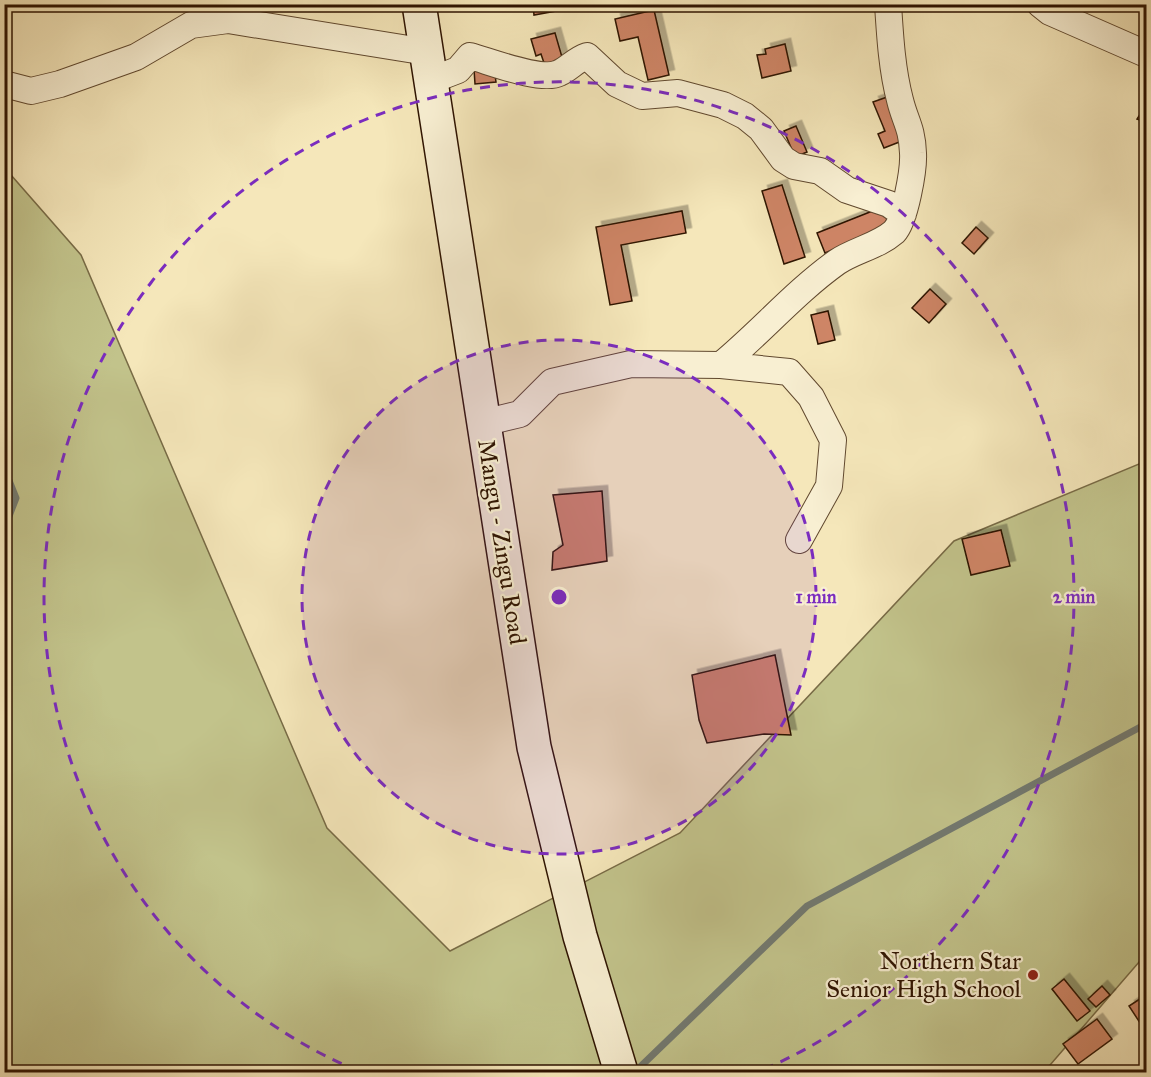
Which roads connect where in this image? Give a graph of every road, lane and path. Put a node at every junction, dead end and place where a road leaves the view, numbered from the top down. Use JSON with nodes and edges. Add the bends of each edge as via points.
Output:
{"nodes":[{"id":1,"x":419,"y":4,"type":"edge"},
{"id":2,"x":888,"y":4,"type":"edge"},
{"id":3,"x":1040,"y":4,"type":"edge"},
{"id":4,"x":1146,"y":54,"type":"edge"},
{"id":5,"x":430,"y":66,"type":"junction"},
{"id":6,"x":4,"y":84,"type":"edge"},
{"id":7,"x":903,"y":214,"type":"junction"},
{"id":8,"x":721,"y":365,"type":"junction"},
{"id":9,"x":483,"y":423,"type":"junction"},
{"id":10,"x":799,"y":540,"type":"dead end"},
{"id":11,"x":621,"y":1072,"type":"edge"}],
"edges":[{"from":1,"to":5,"type":"street","name":"Mangu - Zingu Road"},
{"from":2,"to":7,"type":"street","via":[[900,101],[912,138],[913,156]]},
{"from":3,"to":4,"type":"street"},
{"from":5,"to":6,"type":"street","via":[[228,20],[191,26],[136,57],[60,84],[31,91]]},
{"from":5,"to":7,"type":"street","via":[[458,70],[470,56],[539,75],[558,74],[587,56],[617,84],[642,96],[678,93],[723,105],[761,129],[789,162],[820,171],[847,190],[889,204]]},
{"from":5,"to":9,"type":"street","name":"Mangu - Zingu Road"},
{"from":7,"to":8,"type":"street","via":[[895,231],[839,261],[772,316]]},
{"from":8,"to":9,"type":"street","via":[[631,364],[552,382],[520,414]]},
{"from":8,"to":10,"type":"street","via":[[789,372],[811,397],[833,440],[830,486]]},
{"from":9,"to":11,"type":"street","name":"Mangu - Zingu Road","via":[[534,747],[580,936]]}]}
